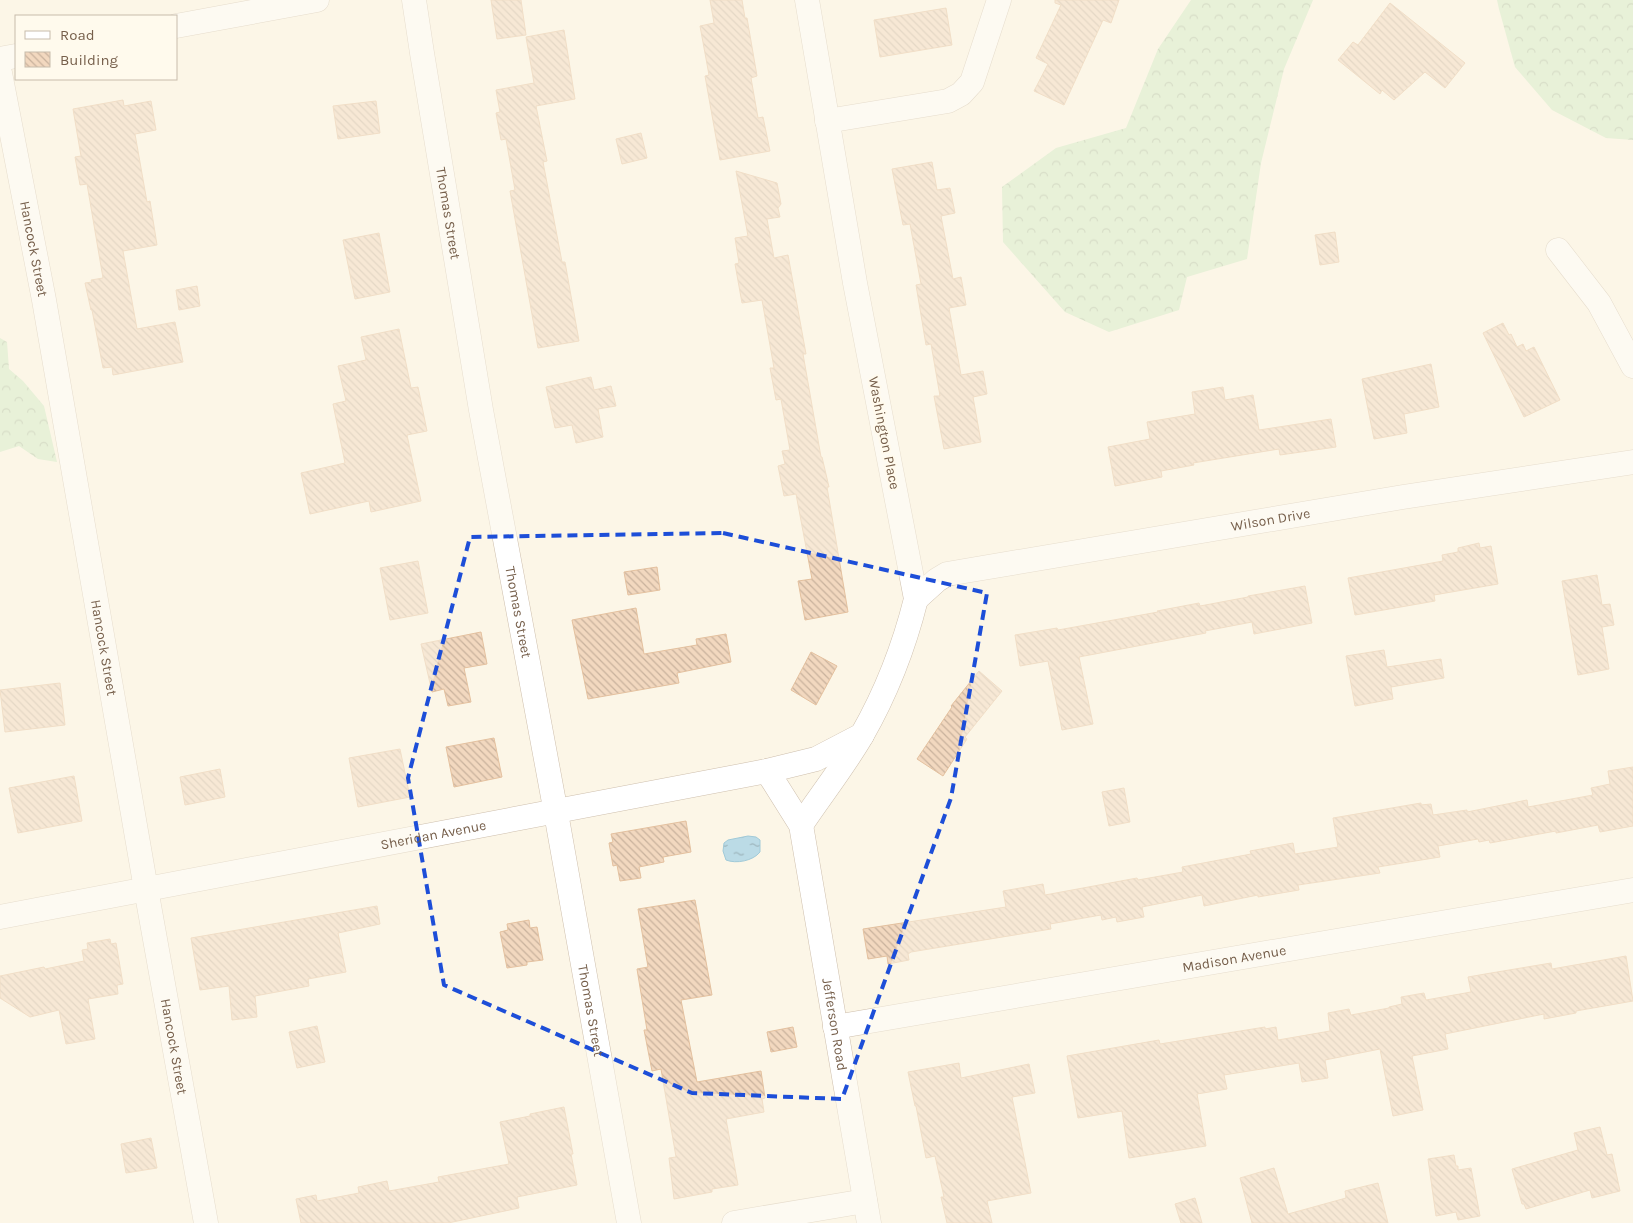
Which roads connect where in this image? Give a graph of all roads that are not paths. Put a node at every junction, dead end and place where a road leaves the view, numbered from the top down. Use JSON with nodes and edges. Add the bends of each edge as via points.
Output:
{"nodes":[{"id":1,"x":317,"y":0,"type":"edge"},
{"id":2,"x":414,"y":0,"type":"edge"},
{"id":3,"x":806,"y":0,"type":"edge"},
{"id":4,"x":999,"y":0,"type":"edge"},
{"id":5,"x":178,"y":26,"type":"edge"},
{"id":6,"x":15,"y":56,"type":"edge"},
{"id":7,"x":0,"y":59,"type":"edge"},
{"id":8,"x":0,"y":74,"type":"edge"},
{"id":9,"x":827,"y":121,"type":"junction"},
{"id":10,"x":1558,"y":250,"type":"dead end"},
{"id":11,"x":1633,"y":366,"type":"edge"},
{"id":12,"x":1633,"y":462,"type":"edge"},
{"id":13,"x":916,"y":599,"type":"junction"},
{"id":14,"x":862,"y":735,"type":"junction"},
{"id":15,"x":767,"y":772,"type":"junction"},
{"id":16,"x":556,"y":812,"type":"junction"},
{"id":17,"x":801,"y":825,"type":"junction"},
{"id":18,"x":146,"y":889,"type":"junction"},
{"id":19,"x":1633,"y":890,"type":"edge"},
{"id":20,"x":0,"y":917,"type":"edge"},
{"id":21,"x":835,"y":1027,"type":"junction"},
{"id":22,"x":867,"y":1212,"type":"edge"},
{"id":23,"x":206,"y":1223,"type":"edge"},
{"id":24,"x":629,"y":1223,"type":"edge"},
{"id":25,"x":734,"y":1223,"type":"edge"}],
"edges":[{"from":1,"to":5,"type":"street"},
{"from":2,"to":16,"type":"street","name":"Thomas Street","via":[[481,410]]},
{"from":3,"to":9,"type":"street","name":"Washington Place"},
{"from":4,"to":9,"type":"street","via":[[972,82],[961,94],[948,101]]},
{"from":6,"to":7,"type":"street"},
{"from":8,"to":18,"type":"street","name":"Hancock Street","via":[[44,300]]},
{"from":9,"to":13,"type":"street","name":"Washington Place"},
{"from":10,"to":11,"type":"street","via":[[1600,303]]},
{"from":12,"to":13,"type":"street","name":"Wilson Drive","via":[[1403,497],[947,574]]},
{"from":13,"to":14,"type":"street","name":"Washington Place","via":[[894,669]]},
{"from":14,"to":15,"type":"street","name":"Sheridan Avenue","via":[[816,759]]},
{"from":14,"to":17,"type":"street"},
{"from":15,"to":16,"type":"street","name":"Sheridan Avenue"},
{"from":15,"to":17,"type":"street","name":"Jefferson Road"},
{"from":16,"to":18,"type":"street","name":"Sheridan Avenue"},
{"from":16,"to":24,"type":"street","name":"Thomas Street"},
{"from":17,"to":21,"type":"street","name":"Jefferson Road"},
{"from":18,"to":20,"type":"street","name":"Sheridan Avenue"},
{"from":18,"to":23,"type":"street","name":"Hancock Street"},
{"from":19,"to":21,"type":"street","name":"Madison Avenue"},
{"from":21,"to":22,"type":"street","name":"Jefferson Road"},
{"from":22,"to":25,"type":"street"}]}
